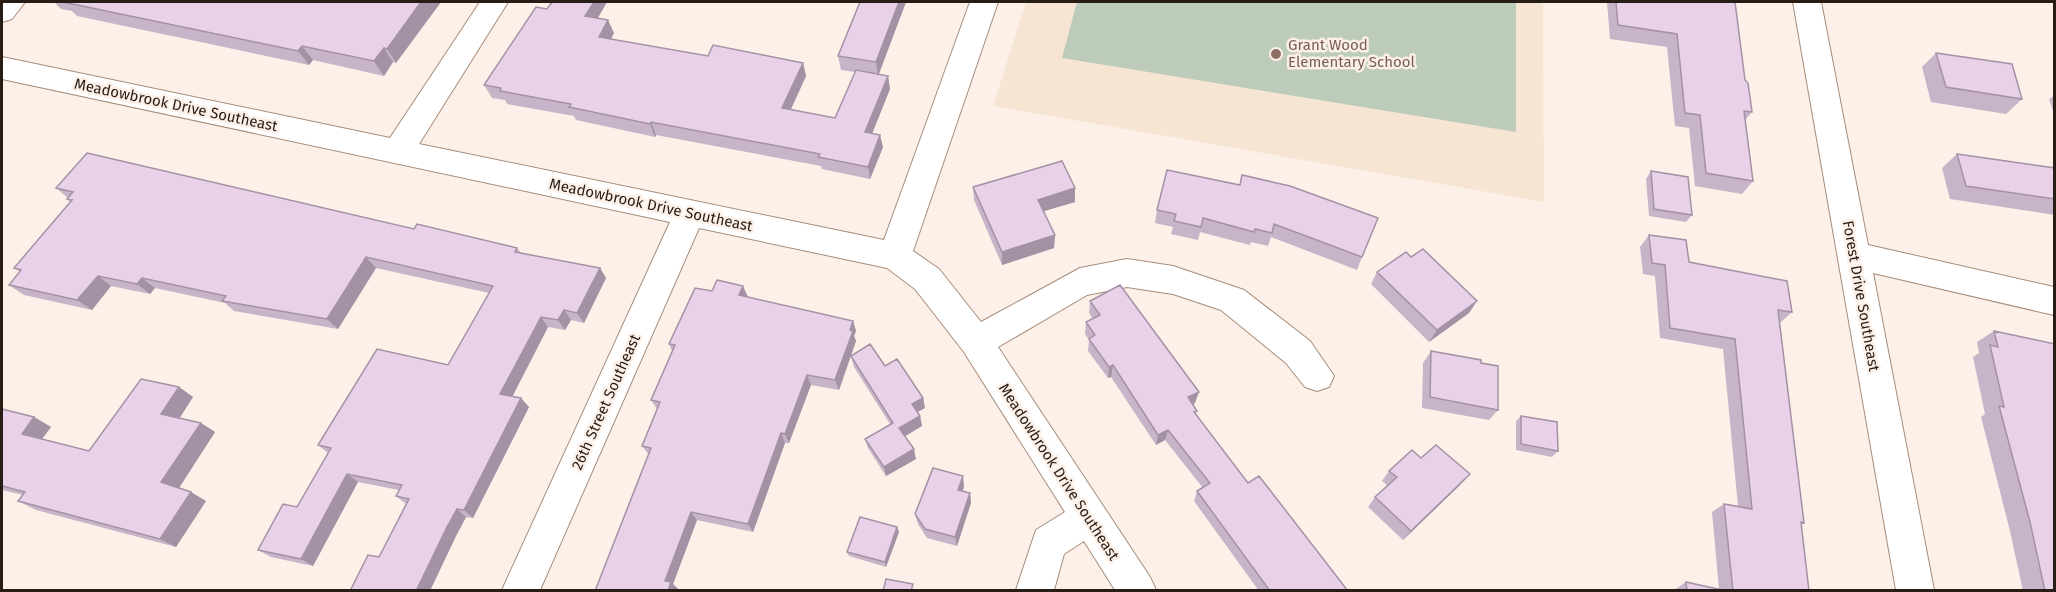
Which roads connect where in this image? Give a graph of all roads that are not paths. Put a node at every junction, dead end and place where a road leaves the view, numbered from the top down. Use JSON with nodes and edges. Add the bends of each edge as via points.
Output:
{"nodes":[{"id":1,"x":11,"y":2,"type":"edge"},
{"id":2,"x":494,"y":2,"type":"edge"},
{"id":3,"x":984,"y":2,"type":"edge"},
{"id":4,"x":1807,"y":2,"type":"edge"},
{"id":5,"x":2,"y":12,"type":"edge"},
{"id":6,"x":2,"y":69,"type":"edge"},
{"id":7,"x":398,"y":152,"type":"junction"},
{"id":8,"x":690,"y":213,"type":"junction"},
{"id":9,"x":1854,"y":255,"type":"junction"},
{"id":10,"x":895,"y":256,"type":"junction"},
{"id":11,"x":2055,"y":301,"type":"edge"},
{"id":12,"x":976,"y":342,"type":"junction"},
{"id":13,"x":1317,"y":376,"type":"dead end"},
{"id":14,"x":1088,"y":518,"type":"junction"},
{"id":15,"x":521,"y":591,"type":"edge"},
{"id":16,"x":1035,"y":591,"type":"edge"},
{"id":17,"x":1137,"y":591,"type":"edge"},
{"id":18,"x":1915,"y":591,"type":"edge"}],
"edges":[{"from":1,"to":5,"type":"street"},
{"from":2,"to":7,"type":"street"},
{"from":3,"to":10,"type":"street"},
{"from":4,"to":9,"type":"street","name":"Forest Drive Southeast"},
{"from":6,"to":7,"type":"street","name":"Meadowbrook Drive Southeast"},
{"from":7,"to":8,"type":"street","name":"Meadowbrook Drive Southeast"},
{"from":8,"to":10,"type":"street","name":"Meadowbrook Drive Southeast"},
{"from":8,"to":15,"type":"street","name":"26th Street Southeast"},
{"from":9,"to":11,"type":"street"},
{"from":9,"to":18,"type":"street","name":"Forest Drive Southeast"},
{"from":10,"to":12,"type":"street","name":"Meadowbrook Drive Southeast","via":[[927,279]]},
{"from":12,"to":13,"type":"street","via":[[1080,282],[1127,273],[1173,280],[1232,300],[1298,352]]},
{"from":12,"to":14,"type":"street","name":"Meadowbrook Drive Southeast"},
{"from":14,"to":16,"type":"street","via":[[1049,543]]},
{"from":14,"to":17,"type":"street","name":"Meadowbrook Drive Southeast"}]}
